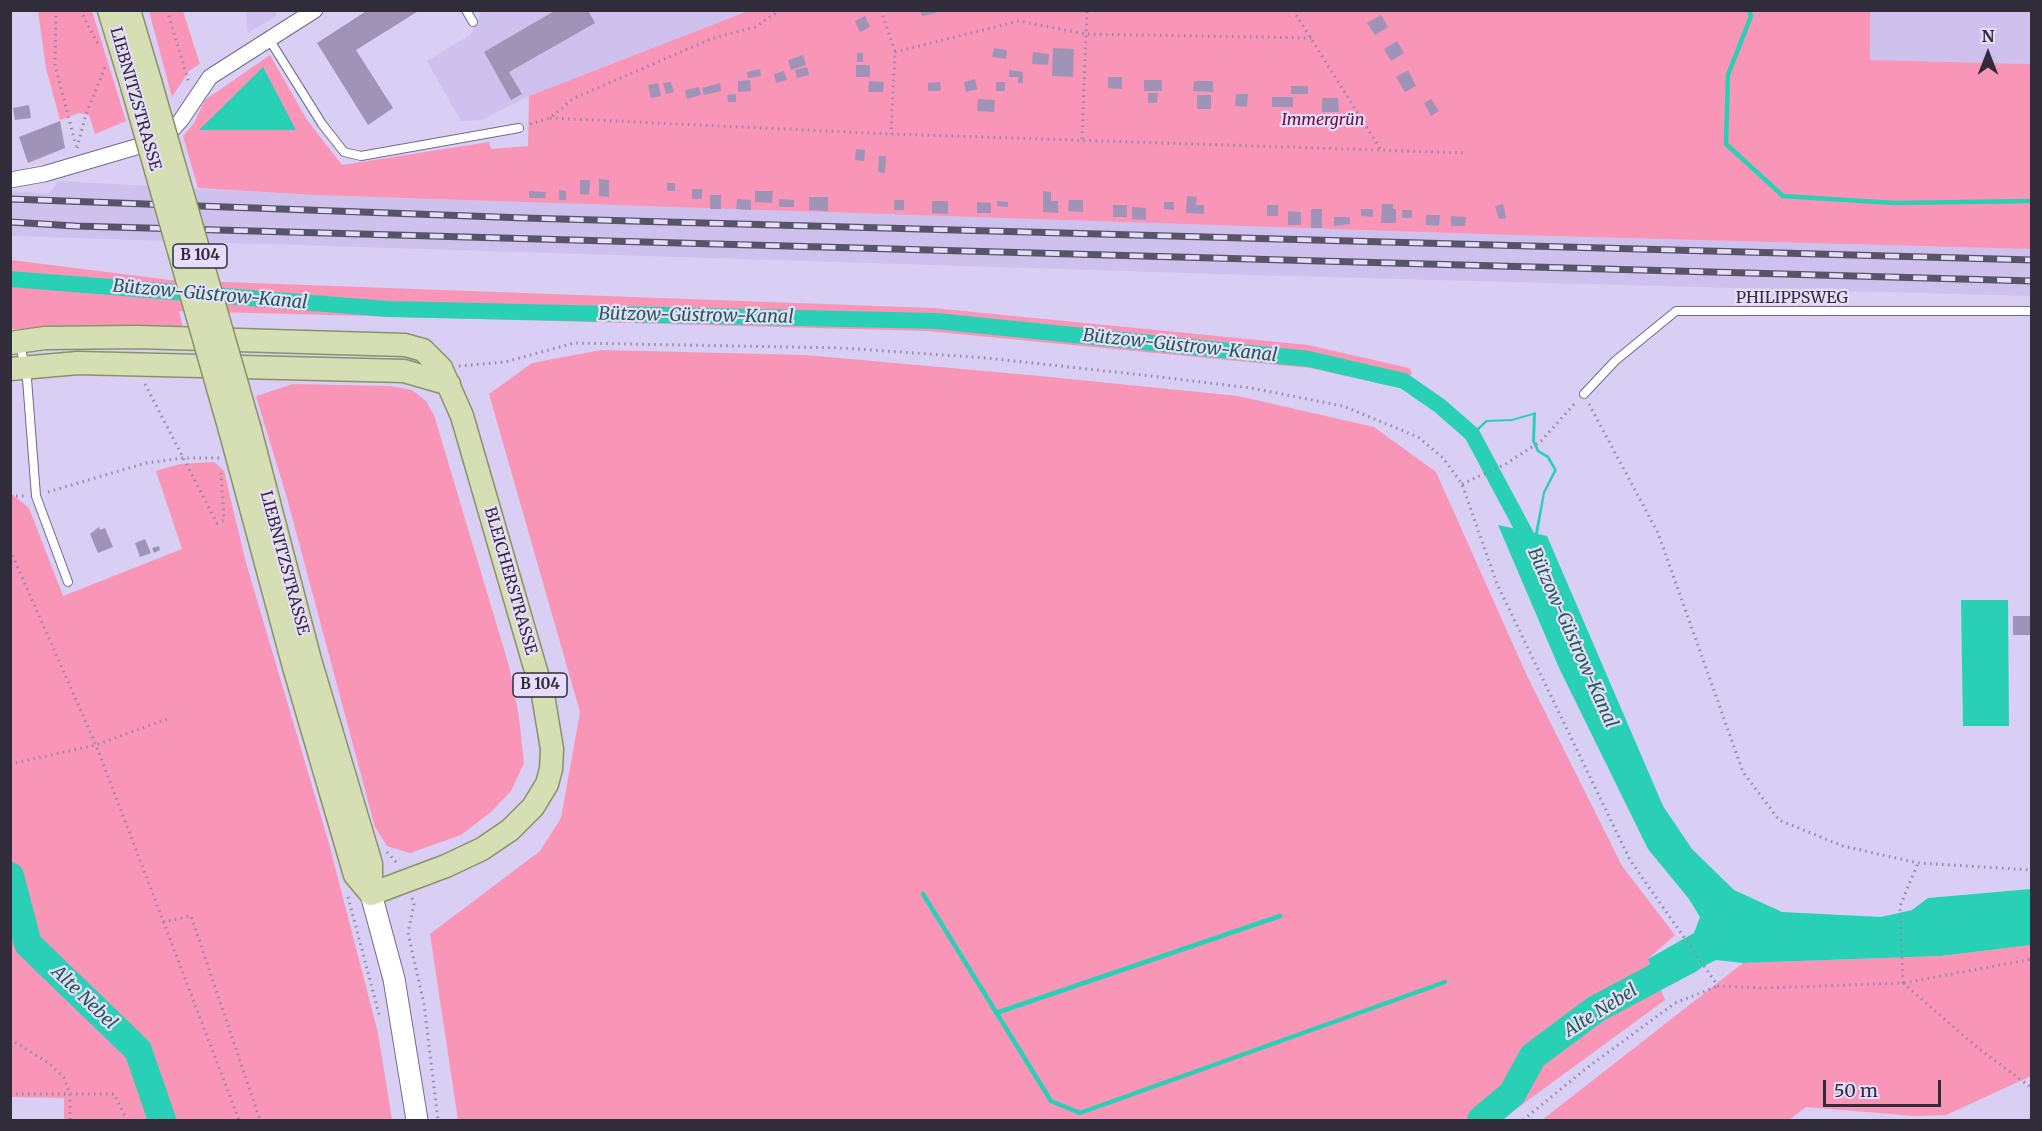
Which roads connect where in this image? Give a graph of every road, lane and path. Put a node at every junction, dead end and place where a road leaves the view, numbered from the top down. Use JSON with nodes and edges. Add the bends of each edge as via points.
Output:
{"nodes":[{"id":1,"x":56,"y":10,"type":"edge"},
{"id":2,"x":80,"y":10,"type":"edge"},
{"id":3,"x":109,"y":10,"type":"edge"},
{"id":4,"x":129,"y":10,"type":"edge"},
{"id":5,"x":167,"y":10,"type":"edge"},
{"id":6,"x":315,"y":10,"type":"edge"},
{"id":7,"x":466,"y":10,"type":"edge"},
{"id":8,"x":780,"y":10,"type":"edge"},
{"id":9,"x":881,"y":10,"type":"edge"},
{"id":10,"x":1087,"y":10,"type":"edge"},
{"id":11,"x":1293,"y":10,"type":"edge"},
{"id":12,"x":473,"y":22,"type":"dead end"},
{"id":13,"x":1086,"y":34,"type":"junction"},
{"id":14,"x":1312,"y":38,"type":"junction"},
{"id":15,"x":269,"y":39,"type":"junction"},
{"id":16,"x":100,"y":46,"type":"dead end"},
{"id":17,"x":896,"y":52,"type":"junction"},
{"id":18,"x":107,"y":62,"type":"dead end"},
{"id":19,"x":141,"y":83,"type":"junction"},
{"id":20,"x":189,"y":85,"type":"dead end"},
{"id":21,"x":550,"y":118,"type":"junction"},
{"id":22,"x":519,"y":128,"type":"joint"},
{"id":23,"x":891,"y":134,"type":"junction"},
{"id":24,"x":1082,"y":139,"type":"junction"},
{"id":25,"x":1381,"y":150,"type":"junction"},
{"id":26,"x":1467,"y":153,"type":"dead end"},
{"id":27,"x":10,"y":180,"type":"edge"},
{"id":28,"x":2031,"y":311,"type":"edge"},
{"id":29,"x":15,"y":342,"type":"edge"},
{"id":30,"x":18,"y":368,"type":"edge"},
{"id":31,"x":141,"y":374,"type":"dead end"},
{"id":32,"x":445,"y":376,"type":"junction"},
{"id":33,"x":1584,"y":394,"type":"junction"},
{"id":34,"x":183,"y":458,"type":"junction"},
{"id":35,"x":1462,"y":484,"type":"junction"},
{"id":36,"x":36,"y":496,"type":"junction"},
{"id":37,"x":10,"y":550,"type":"edge"},
{"id":38,"x":68,"y":582,"type":"dead end"},
{"id":39,"x":166,"y":719,"type":"dead end"},
{"id":40,"x":96,"y":746,"type":"junction"},
{"id":41,"x":10,"y":764,"type":"edge"},
{"id":42,"x":1918,"y":863,"type":"junction"},
{"id":43,"x":2031,"y":870,"type":"edge"},
{"id":44,"x":371,"y":894,"type":"junction"},
{"id":45,"x":163,"y":922,"type":"junction"},
{"id":46,"x":2031,"y":959,"type":"edge"},
{"id":47,"x":1904,"y":983,"type":"junction"},
{"id":48,"x":1718,"y":986,"type":"junction"},
{"id":49,"x":10,"y":1039,"type":"edge"},
{"id":50,"x":2031,"y":1088,"type":"edge"},
{"id":51,"x":10,"y":1094,"type":"edge"},
{"id":52,"x":70,"y":1094,"type":"junction"},
{"id":53,"x":70,"y":1120,"type":"edge"},
{"id":54,"x":127,"y":1120,"type":"edge"},
{"id":55,"x":239,"y":1120,"type":"edge"},
{"id":56,"x":260,"y":1120,"type":"edge"},
{"id":57,"x":417,"y":1120,"type":"edge"},
{"id":58,"x":1523,"y":1120,"type":"edge"}],
"edges":[{"from":1,"to":18,"type":"path","via":[[55,65],[77,148]]},
{"from":2,"to":16,"type":"path"},
{"from":3,"to":19,"type":"main road","name":"LIEBNITZSTRASSE","number":"B 104"},
{"from":4,"to":19,"type":"main road","name":"LIEBNITZSTRASSE","number":"B 104"},
{"from":5,"to":20,"type":"path"},
{"from":6,"to":15,"type":"street"},
{"from":7,"to":12,"type":"lane"},
{"from":8,"to":21,"type":"path","via":[[755,27],[711,39],[574,98]]},
{"from":9,"to":17,"type":"path"},
{"from":10,"to":13,"type":"path"},
{"from":11,"to":14,"type":"path"},
{"from":13,"to":14,"type":"path"},
{"from":13,"to":17,"type":"path","via":[[1019,21]]},
{"from":13,"to":24,"type":"path"},
{"from":14,"to":25,"type":"path"},
{"from":15,"to":22,"type":"lane","via":[[344,152],[361,156]]},
{"from":15,"to":27,"type":"street","via":[[210,77],[182,120],[153,141],[44,174]]},
{"from":17,"to":23,"type":"path"},
{"from":19,"to":44,"type":"main road","name":"LIEBNITZSTRASSE","number":"B 104","bridge":true,"via":[[240,430],[371,864]]},
{"from":21,"to":22,"type":"path"},
{"from":21,"to":23,"type":"path"},
{"from":23,"to":24,"type":"path"},
{"from":24,"to":25,"type":"path"},
{"from":25,"to":26,"type":"path"},
{"from":28,"to":33,"type":"lane","name":"PHILIPPSWEG","via":[[1676,311],[1615,361]]},
{"from":29,"to":30,"type":"lane"},
{"from":29,"to":32,"type":"main road","name":"BLEICHERSTRASSE","number":"B 104","via":[[137,337],[405,345],[423,350]]},
{"from":30,"to":32,"type":"main road","via":[[78,363],[404,371]]},
{"from":30,"to":36,"type":"lane"},
{"from":31,"to":34,"type":"path"},
{"from":32,"to":35,"type":"path","via":[[574,343],[843,348],[987,358],[1251,388],[1343,406],[1418,437],[1443,458]]},
{"from":32,"to":44,"type":"main road","name":"BLEICHERSTRASSE","number":"B 104","via":[[462,416],[543,695],[552,749],[551,769],[533,807],[483,849]]},
{"from":33,"to":35,"type":"path","via":[[1530,450]]},
{"from":33,"to":42,"type":"path","via":[[1658,533],[1743,772],[1779,820],[1843,846]]},
{"from":34,"to":34,"type":"path","via":[[217,523],[224,520],[222,458]]},
{"from":34,"to":36,"type":"path","via":[[146,463]]},
{"from":35,"to":48,"type":"path","via":[[1497,584],[1630,861]]},
{"from":36,"to":38,"type":"lane"},
{"from":37,"to":40,"type":"path"},
{"from":39,"to":40,"type":"path"},
{"from":40,"to":41,"type":"path"},
{"from":40,"to":45,"type":"path"},
{"from":42,"to":43,"type":"path"},
{"from":42,"to":47,"type":"path","via":[[1900,906]]},
{"from":44,"to":57,"type":"main road","name":"LIEBNITZSTRASSE","via":[[394,979]]},
{"from":45,"to":55,"type":"path"},
{"from":45,"to":56,"type":"path","via":[[190,916]]},
{"from":46,"to":47,"type":"path"},
{"from":47,"to":48,"type":"path"},
{"from":47,"to":50,"type":"path"},
{"from":48,"to":58,"type":"path","via":[[1675,1003]]},
{"from":49,"to":52,"type":"path","via":[[50,1064],[64,1078]]},
{"from":51,"to":52,"type":"path"},
{"from":52,"to":53,"type":"path"},
{"from":52,"to":54,"type":"path","via":[[114,1094]]}]}
